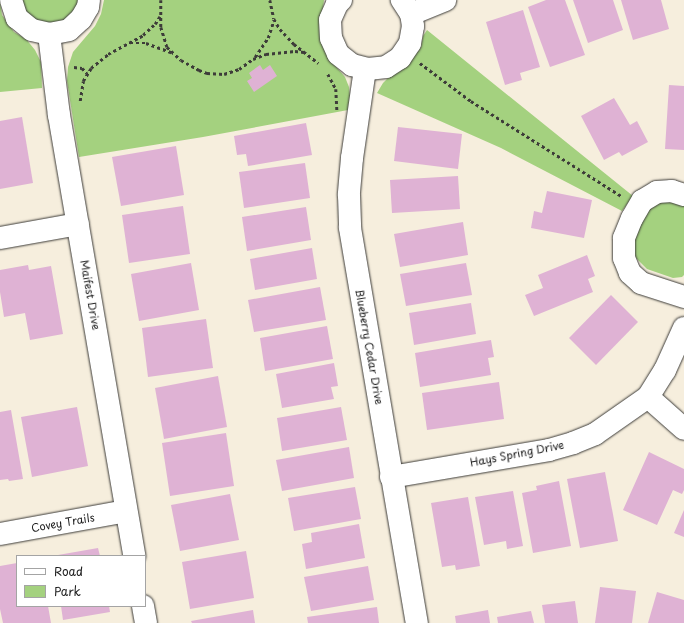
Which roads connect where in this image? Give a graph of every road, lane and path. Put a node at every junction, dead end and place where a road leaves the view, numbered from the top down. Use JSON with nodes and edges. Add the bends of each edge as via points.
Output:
{"nodes":[{"id":1,"x":11,"y":0,"type":"edge"},
{"id":2,"x":89,"y":0,"type":"edge"},
{"id":3,"x":161,"y":0,"type":"edge"},
{"id":4,"x":270,"y":0,"type":"edge"},
{"id":5,"x":341,"y":0,"type":"edge"},
{"id":6,"x":445,"y":0,"type":"edge"},
{"id":7,"x":406,"y":7,"type":"edge"},
{"id":8,"x":160,"y":16,"type":"junction"},
{"id":9,"x":274,"y":19,"type":"junction"},
{"id":10,"x":49,"y":34,"type":"junction"},
{"id":11,"x":129,"y":44,"type":"junction"},
{"id":12,"x":172,"y":52,"type":"junction"},
{"id":13,"x":304,"y":52,"type":"junction"},
{"id":14,"x":253,"y":59,"type":"junction"},
{"id":15,"x":418,"y":61,"type":"dead end"},
{"id":16,"x":321,"y":66,"type":"dead end"},
{"id":17,"x":71,"y":67,"type":"dead end"},
{"id":18,"x":365,"y":69,"type":"junction"},
{"id":19,"x":325,"y":71,"type":"dead end"},
{"id":20,"x":87,"y":73,"type":"junction"},
{"id":21,"x":336,"y":100,"type":"dead end"},
{"id":22,"x":80,"y":105,"type":"dead end"},
{"id":23,"x":684,"y":195,"type":"edge"},
{"id":24,"x":638,"y":207,"type":"junction"},
{"id":25,"x":78,"y":224,"type":"junction"},
{"id":26,"x":0,"y":238,"type":"edge"},
{"id":27,"x":684,"y":297,"type":"edge"},
{"id":28,"x":684,"y":328,"type":"edge"},
{"id":29,"x":648,"y":397,"type":"junction"},
{"id":30,"x":684,"y":429,"type":"edge"},
{"id":31,"x":392,"y":477,"type":"junction"},
{"id":32,"x":126,"y":511,"type":"junction"},
{"id":33,"x":0,"y":534,"type":"edge"},
{"id":34,"x":134,"y":555,"type":"edge"},
{"id":35,"x":143,"y":607,"type":"edge"},
{"id":36,"x":146,"y":623,"type":"edge"},
{"id":37,"x":417,"y":623,"type":"edge"}],
"edges":[{"from":1,"to":10,"type":"street","via":[[17,18],[32,30]]},
{"from":2,"to":10,"type":"street","via":[[81,19],[69,30]]},
{"from":3,"to":8,"type":"path"},
{"from":4,"to":9,"type":"path"},
{"from":5,"to":18,"type":"street","via":[[336,4],[330,20],[331,38],[338,54],[352,65]]},
{"from":6,"to":7,"type":"street"},
{"from":7,"to":18,"type":"street","via":[[413,26],[410,43],[400,58],[386,67]]},
{"from":8,"to":11,"type":"path","via":[[150,30]]},
{"from":8,"to":12,"type":"path","via":[[164,41]]},
{"from":9,"to":13,"type":"path","via":[[287,37]]},
{"from":9,"to":14,"type":"path","via":[[268,38]]},
{"from":10,"to":25,"type":"street","name":"Maifest Drive","via":[[59,115]]},
{"from":11,"to":12,"type":"path","via":[[146,44]]},
{"from":11,"to":20,"type":"path","via":[[98,61]]},
{"from":12,"to":14,"type":"path","via":[[195,68],[216,74],[232,72]]},
{"from":13,"to":14,"type":"path","via":[[275,52]]},
{"from":13,"to":16,"type":"path"},
{"from":15,"to":24,"type":"path","via":[[471,101]]},
{"from":17,"to":20,"type":"path","via":[[82,68]]},
{"from":18,"to":31,"type":"street","name":"Blueberry Cedar Drive","via":[[352,158],[350,228]]},
{"from":19,"to":21,"type":"path","via":[[336,89]]},
{"from":20,"to":22,"type":"path","via":[[80,92]]},
{"from":23,"to":24,"type":"street","via":[[672,191],[657,192],[642,201]]},
{"from":24,"to":27,"type":"street","via":[[624,238],[624,258],[630,273],[641,283]]},
{"from":25,"to":26,"type":"street"},
{"from":25,"to":32,"type":"street","name":"Maifest Drive"},
{"from":28,"to":29,"type":"street","name":"Hays Spring Drive","via":[[665,370]]},
{"from":29,"to":30,"type":"street"},
{"from":29,"to":31,"type":"street","name":"Hays Spring Drive","via":[[595,434],[573,443],[549,450]]},
{"from":31,"to":37,"type":"street","name":"Blueberry Cedar Drive"},
{"from":32,"to":33,"type":"street","name":"Covey Trails"},
{"from":32,"to":34,"type":"street","name":"Maifest Drive"},
{"from":35,"to":36,"type":"street"}]}
